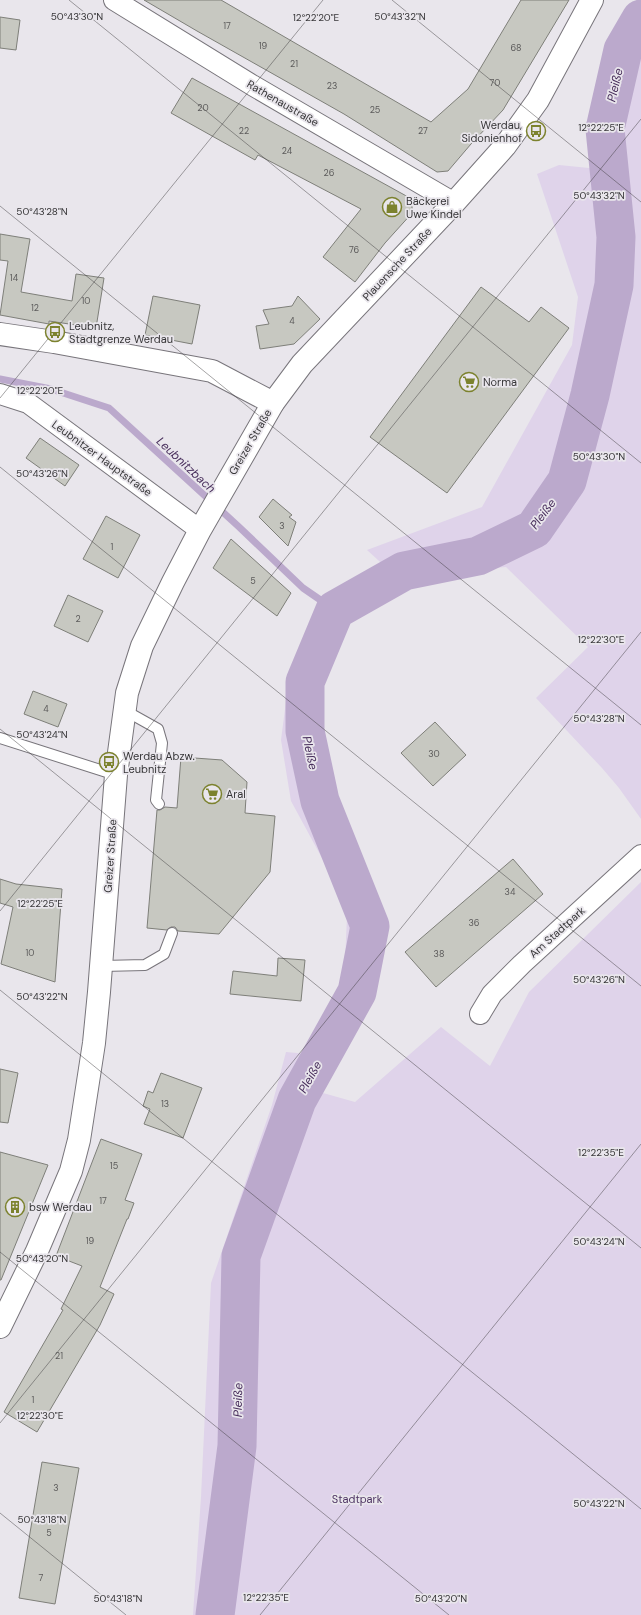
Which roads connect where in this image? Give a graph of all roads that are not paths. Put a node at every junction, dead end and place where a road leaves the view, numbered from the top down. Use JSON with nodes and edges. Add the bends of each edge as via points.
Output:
{"nodes":[{"id":1,"x":114,"y":0,"type":"edge"},
{"id":2,"x":592,"y":0,"type":"edge"},
{"id":3,"x":454,"y":203,"type":"junction"},
{"id":4,"x":0,"y":334,"type":"edge"},
{"id":5,"x":0,"y":394,"type":"edge"},
{"id":6,"x":273,"y":403,"type":"junction"},
{"id":7,"x":203,"y":525,"type":"junction"},
{"id":8,"x":124,"y":710,"type":"junction"},
{"id":9,"x":0,"y":738,"type":"edge"},
{"id":10,"x":116,"y":775,"type":"junction"},
{"id":11,"x":159,"y":804,"type":"dead end"},
{"id":12,"x":641,"y":855,"type":"edge"},
{"id":13,"x":172,"y":933,"type":"dead end"},
{"id":14,"x":102,"y":966,"type":"junction"},
{"id":15,"x":480,"y":1014,"type":"dead end"},
{"id":16,"x":0,"y":1327,"type":"edge"}],
"edges":[{"from":1,"to":3,"type":"street","name":"Rathenaustraße","via":[[252,85]]},
{"from":2,"to":3,"type":"street","name":"Plauensche Straße","via":[[538,100],[505,146]]},
{"from":3,"to":6,"type":"street","name":"Plauensche Straße","via":[[302,364]]},
{"from":4,"to":6,"type":"street","via":[[212,371]]},
{"from":5,"to":7,"type":"street","name":"Leubnitzer Hauptstraße","via":[[28,404]]},
{"from":6,"to":7,"type":"street","name":"Greizer Straße"},
{"from":7,"to":8,"type":"street","name":"Greizer Straße","via":[[142,646],[126,693]]},
{"from":8,"to":10,"type":"street","name":"Greizer Straße"},
{"from":8,"to":11,"type":"lane","via":[[158,729],[162,743],[156,800]]},
{"from":9,"to":10,"type":"lane"},
{"from":10,"to":14,"type":"street","name":"Greizer Straße"},
{"from":12,"to":15,"type":"street","name":"Am Stadtpark","via":[[522,964],[492,994]]},
{"from":13,"to":14,"type":"lane","via":[[164,954],[145,964]]},
{"from":14,"to":16,"type":"street","name":"Greizer Straße","via":[[94,1043],[79,1140],[71,1171],[37,1251]]}]}
